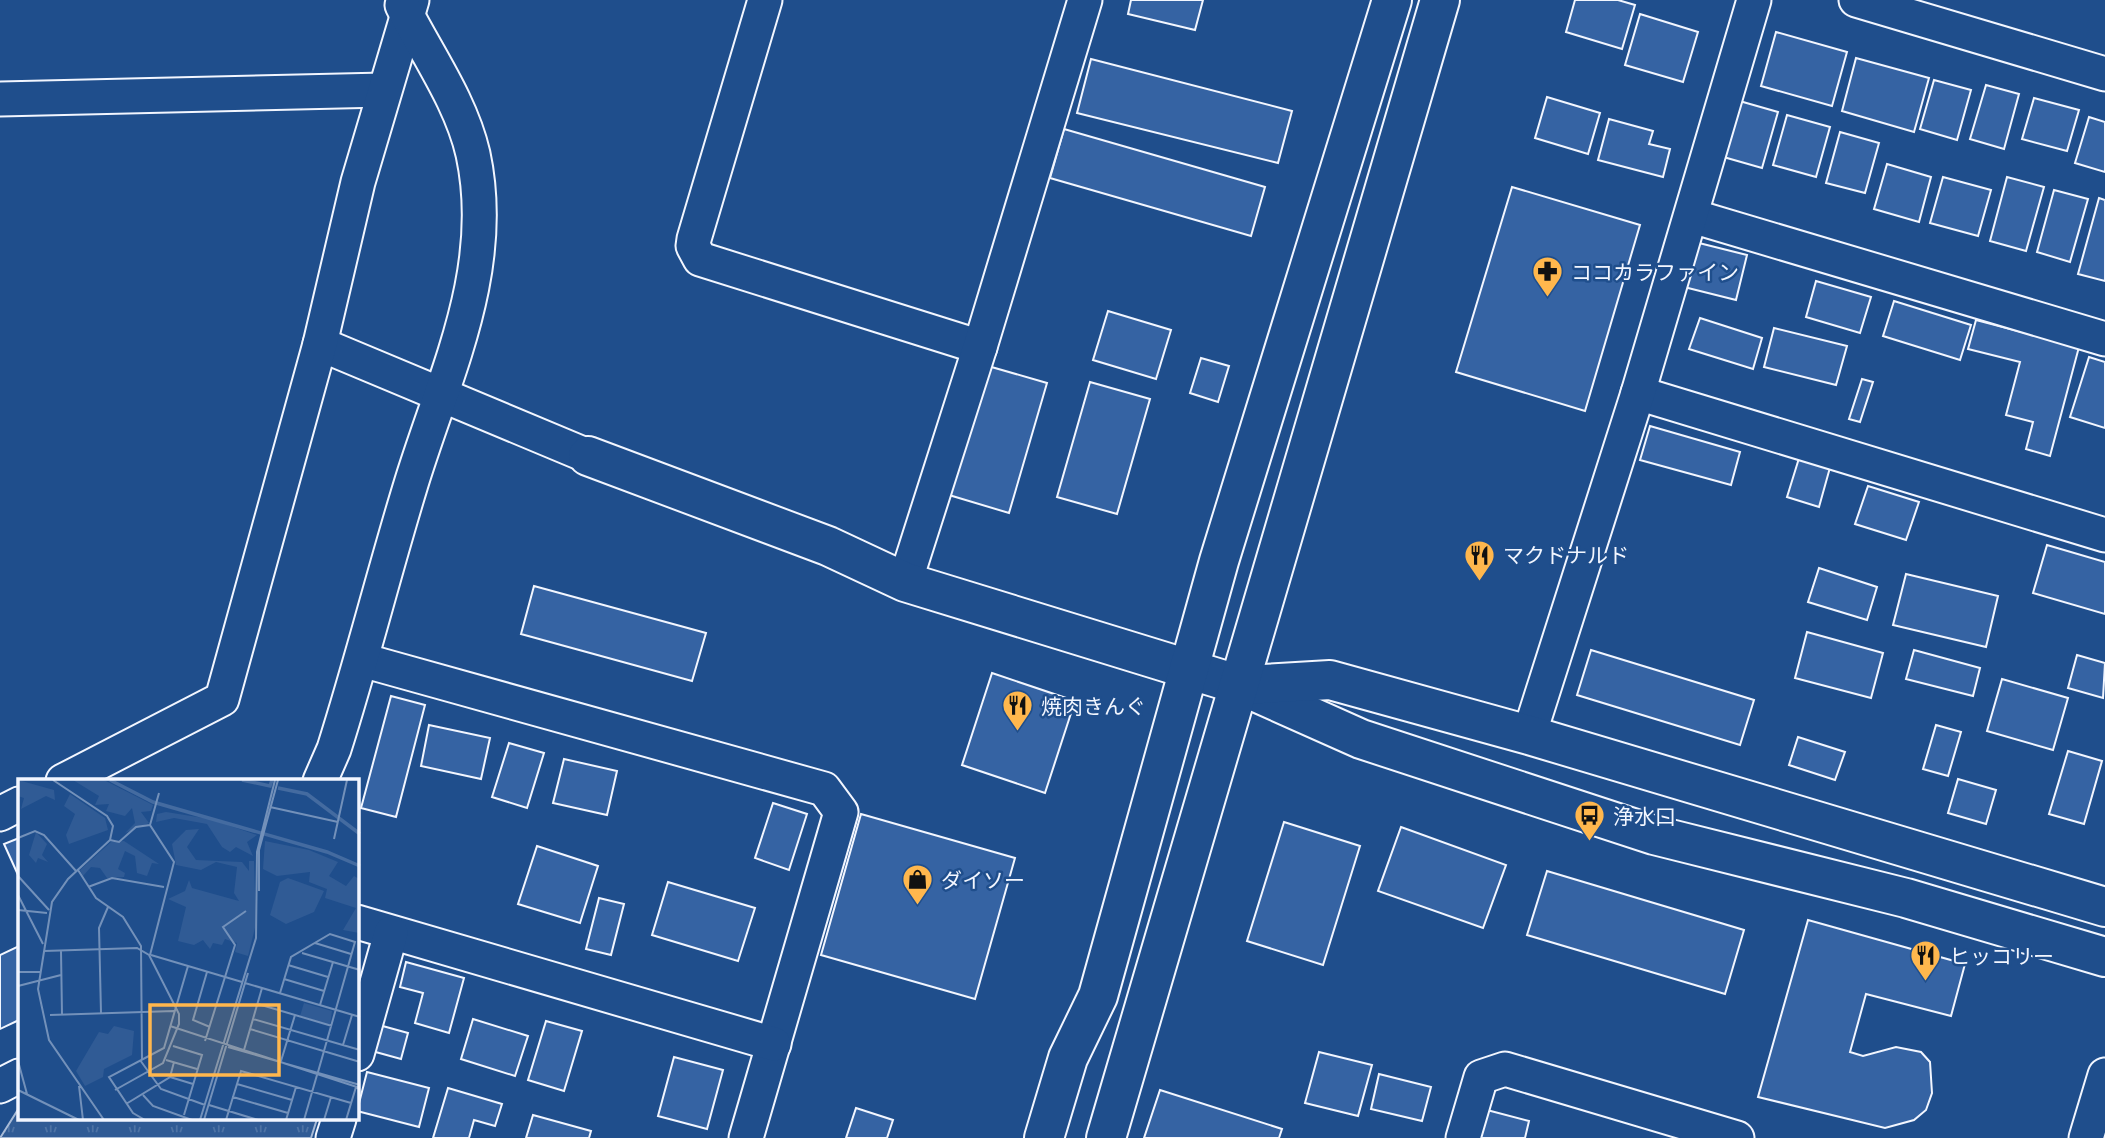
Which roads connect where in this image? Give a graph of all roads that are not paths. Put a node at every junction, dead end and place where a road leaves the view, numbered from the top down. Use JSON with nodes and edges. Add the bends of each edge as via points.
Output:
{"nodes":[{"id":1,"x":765,"y":0,"type":"edge"},
{"id":2,"x":1085,"y":0,"type":"edge"},
{"id":3,"x":1392,"y":0,"type":"edge"},
{"id":4,"x":1440,"y":0,"type":"edge"},
{"id":5,"x":1754,"y":0,"type":"edge"},
{"id":6,"x":1856,"y":0,"type":"edge"},
{"id":7,"x":406,"y":5,"type":"edge"},
{"id":8,"x":2105,"y":74,"type":"edge"},
{"id":9,"x":384,"y":90,"type":"junction"},
{"id":10,"x":0,"y":99,"type":"edge"},
{"id":11,"x":1692,"y":216,"type":"junction"},
{"id":12,"x":2105,"y":338,"type":"edge"},
{"id":13,"x":320,"y":344,"type":"junction"},
{"id":14,"x":981,"y":348,"type":"junction"},
{"id":15,"x":1638,"y":394,"type":"junction"},
{"id":16,"x":441,"y":395,"type":"junction"},
{"id":17,"x":588,"y":456,"type":"joint"},
{"id":18,"x":2105,"y":535,"type":"edge"},
{"id":19,"x":905,"y":582,"type":"junction"},
{"id":20,"x":362,"y":660,"type":"junction"},
{"id":21,"x":1189,"y":671,"type":"junction"},
{"id":22,"x":1240,"y":685,"type":"junction"},
{"id":23,"x":1529,"y":735,"type":"junction"},
{"id":24,"x":67,"y":779,"type":"edge"},
{"id":25,"x":321,"y":779,"type":"edge"},
{"id":26,"x":18,"y":805,"type":"edge"},
{"id":27,"x":0,"y":814,"type":"edge"},
{"id":28,"x":2105,"y":907,"type":"edge"},
{"id":29,"x":359,"y":923,"type":"edge"},
{"id":30,"x":391,"y":933,"type":"junction"},
{"id":31,"x":2105,"y":957,"type":"edge"},
{"id":32,"x":774,"y":1044,"type":"junction"},
{"id":33,"x":359,"y":1047,"type":"edge"},
{"id":34,"x":2105,"y":1075,"type":"edge"},
{"id":35,"x":18,"y":1077,"type":"edge"},
{"id":36,"x":0,"y":1086,"type":"edge"},
{"id":37,"x":339,"y":1120,"type":"edge"},
{"id":38,"x":333,"y":1138,"type":"edge"},
{"id":39,"x":746,"y":1138,"type":"edge"},
{"id":40,"x":1044,"y":1138,"type":"edge"},
{"id":41,"x":1106,"y":1138,"type":"edge"},
{"id":42,"x":1463,"y":1138,"type":"edge"},
{"id":43,"x":1737,"y":1138,"type":"edge"},
{"id":44,"x":2086,"y":1138,"type":"edge"}],
"edges":[{"from":1,"to":14,"type":"street","via":[[694,239],[699,259]]},
{"from":2,"to":14,"type":"street"},
{"from":3,"to":21,"type":"street"},
{"from":4,"to":22,"type":"street"},
{"from":5,"to":11,"type":"street"},
{"from":6,"to":8,"type":"street"},
{"from":7,"to":9,"type":"street"},
{"from":7,"to":16,"type":"street","via":[[469,139],[476,175],[476,267],[454,361]]},
{"from":9,"to":10,"type":"street"},
{"from":9,"to":13,"type":"street"},
{"from":11,"to":12,"type":"street"},
{"from":11,"to":15,"type":"street"},
{"from":13,"to":16,"type":"street"},
{"from":13,"to":24,"type":"street","via":[[222,699]]},
{"from":14,"to":19,"type":"street"},
{"from":15,"to":18,"type":"street"},
{"from":15,"to":23,"type":"street"},
{"from":16,"to":17,"type":"street"},
{"from":16,"to":20,"type":"street"},
{"from":17,"to":19,"type":"street","via":[[828,546]]},
{"from":19,"to":21,"type":"street"},
{"from":20,"to":25,"type":"street"},
{"from":20,"to":32,"type":"street","via":[[824,789],[841,813]]},
{"from":21,"to":22,"type":"street"},
{"from":21,"to":40,"type":"street","via":[[1098,996],[1068,1058]]},
{"from":22,"to":23,"type":"street","via":[[1330,680]]},
{"from":22,"to":31,"type":"street","via":[[1361,739],[1654,835],[1906,898]]},
{"from":22,"to":41,"type":"street"},
{"from":23,"to":28,"type":"street"},
{"from":26,"to":27,"type":"street"},
{"from":29,"to":30,"type":"street"},
{"from":30,"to":32,"type":"street"},
{"from":30,"to":33,"type":"street"},
{"from":32,"to":39,"type":"street"},
{"from":34,"to":44,"type":"street"},
{"from":35,"to":36,"type":"street"},
{"from":37,"to":38,"type":"street"},
{"from":42,"to":43,"type":"street","via":[[1481,1077],[1505,1069]]}]}
